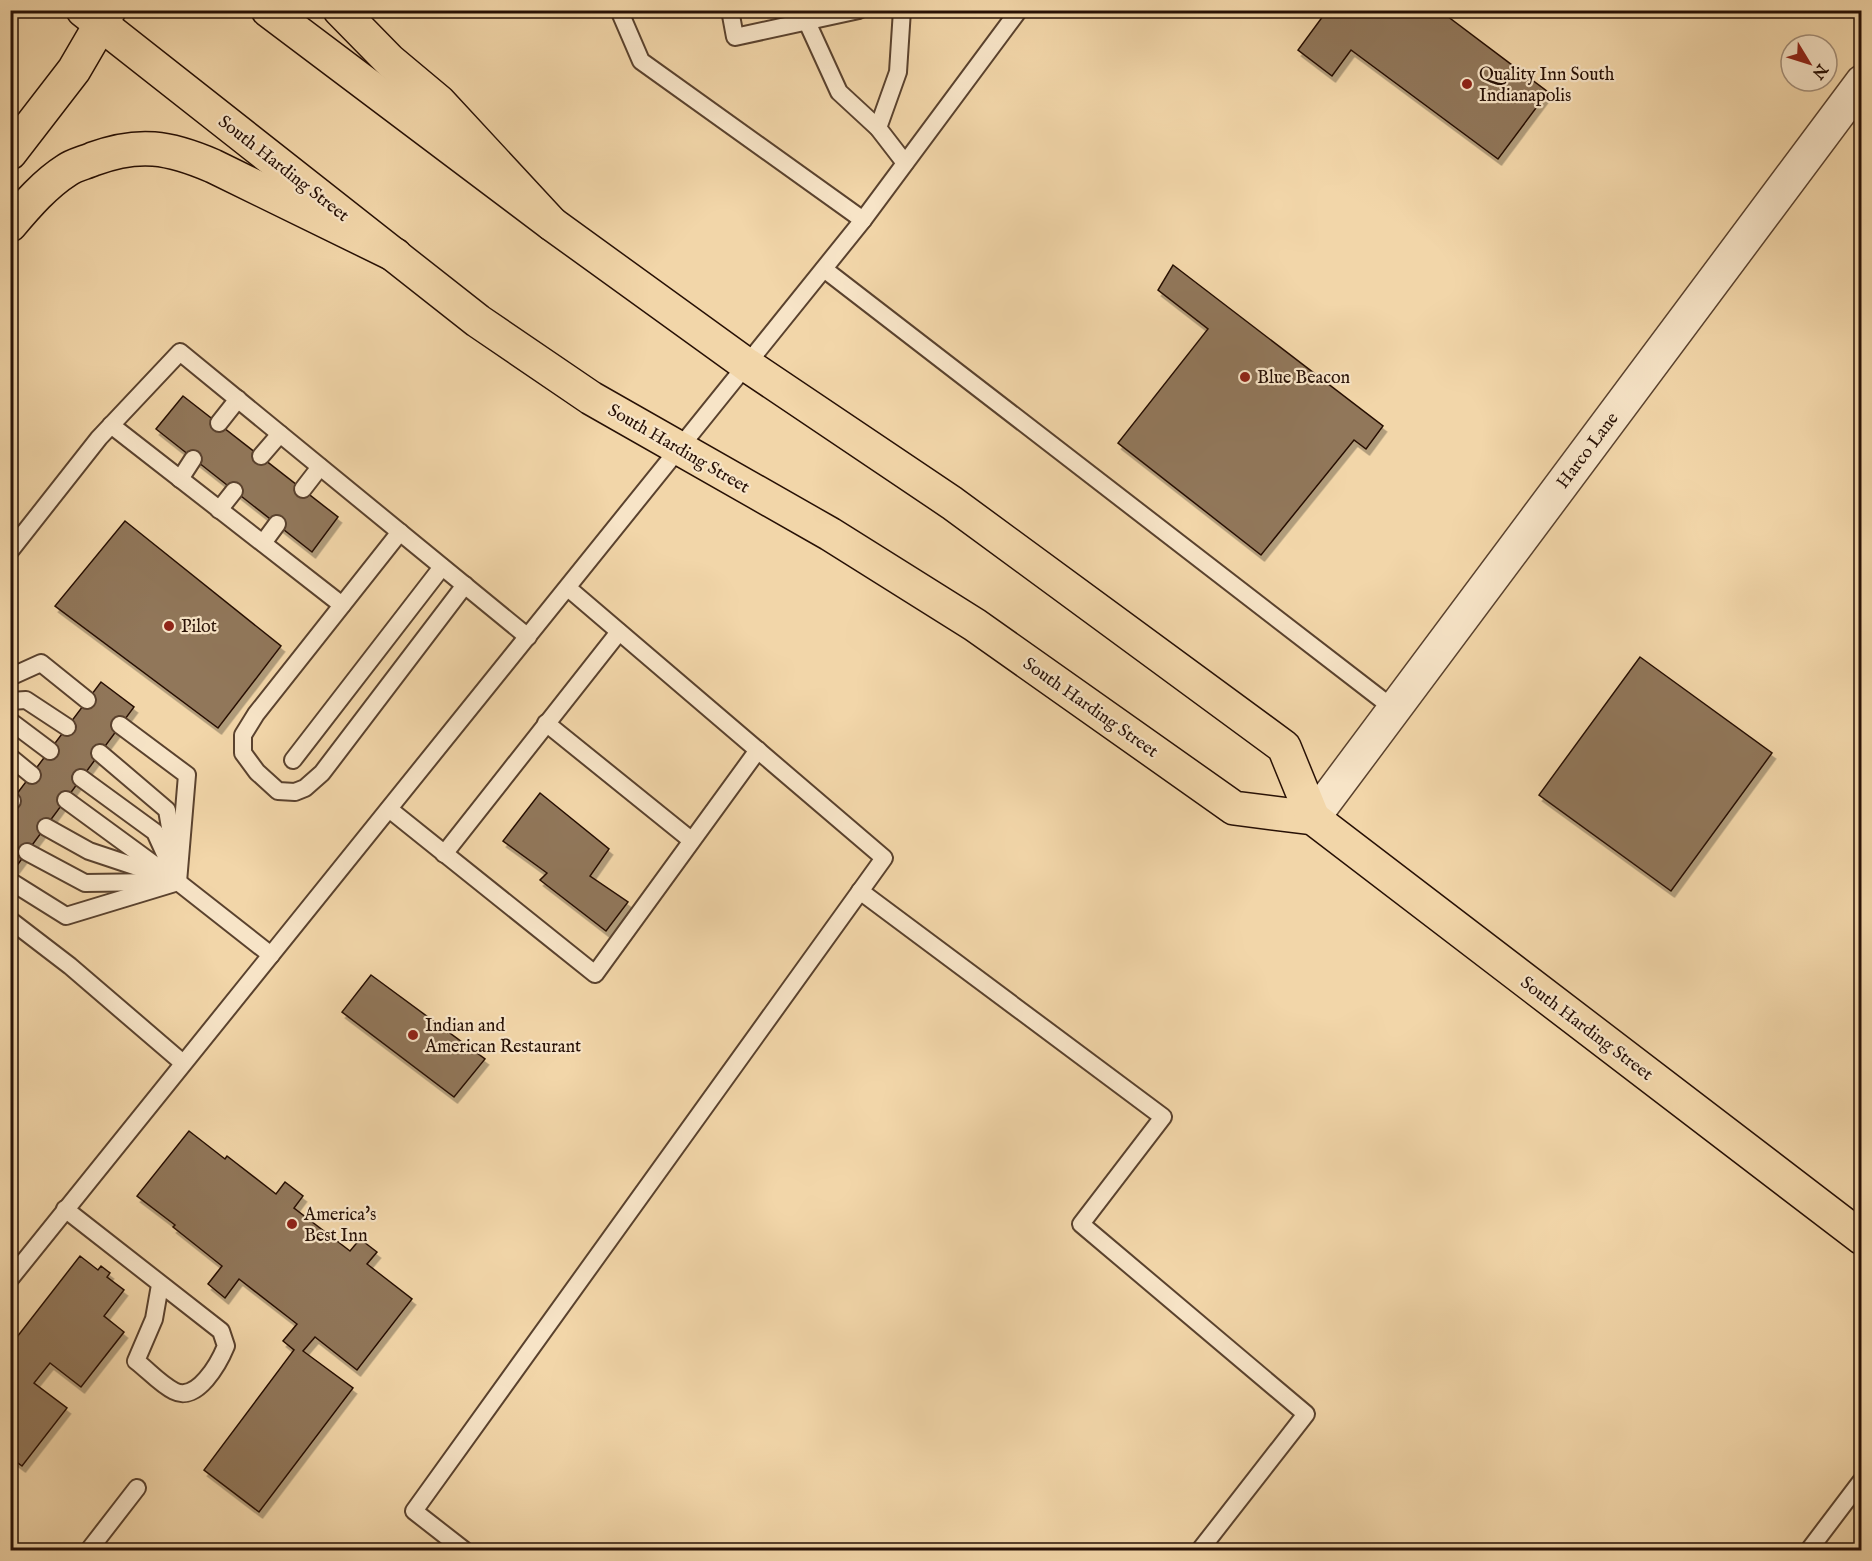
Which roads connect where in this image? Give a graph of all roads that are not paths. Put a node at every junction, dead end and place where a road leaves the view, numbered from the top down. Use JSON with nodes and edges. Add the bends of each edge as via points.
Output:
{"nodes":[{"id":1,"x":268,"y":10,"type":"edge"},
{"id":2,"x":340,"y":10,"type":"edge"},
{"id":3,"x":619,"y":10,"type":"edge"},
{"id":4,"x":730,"y":10,"type":"edge"},
{"id":5,"x":902,"y":10,"type":"edge"},
{"id":6,"x":1019,"y":10,"type":"edge"},
{"id":7,"x":856,"y":11,"type":"edge"},
{"id":8,"x":98,"y":15,"type":"edge"},
{"id":9,"x":806,"y":16,"type":"edge"},
{"id":10,"x":1862,"y":82,"type":"edge"},
{"id":11,"x":878,"y":128,"type":"junction"},
{"id":12,"x":10,"y":153,"type":"edge"},
{"id":13,"x":905,"y":163,"type":"junction"},
{"id":14,"x":863,"y":220,"type":"junction"},
{"id":15,"x":552,"y":224,"type":"junction"},
{"id":16,"x":10,"y":225,"type":"edge"},
{"id":17,"x":394,"y":255,"type":"junction"},
{"id":18,"x":824,"y":269,"type":"junction"},
{"id":19,"x":747,"y":365,"type":"junction"},
{"id":20,"x":238,"y":399,"type":"junction"},
{"id":21,"x":219,"y":423,"type":"dead end"},
{"id":22,"x":111,"y":425,"type":"junction"},
{"id":23,"x":280,"y":434,"type":"junction"},
{"id":24,"x":680,"y":449,"type":"junction"},
{"id":25,"x":261,"y":456,"type":"dead end"},
{"id":26,"x":194,"y":459,"type":"dead end"},
{"id":27,"x":320,"y":466,"type":"junction"},
{"id":28,"x":180,"y":479,"type":"junction"},
{"id":29,"x":303,"y":489,"type":"dead end"},
{"id":30,"x":234,"y":490,"type":"dead end"},
{"id":31,"x":219,"y":510,"type":"junction"},
{"id":32,"x":277,"y":524,"type":"dead end"},
{"id":33,"x":400,"y":532,"type":"junction"},
{"id":34,"x":263,"y":543,"type":"junction"},
{"id":35,"x":10,"y":551,"type":"edge"},
{"id":36,"x":442,"y":567,"type":"junction"},
{"id":37,"x":465,"y":585,"type":"junction"},
{"id":38,"x":568,"y":588,"type":"junction"},
{"id":39,"x":342,"y":605,"type":"junction"},
{"id":40,"x":619,"y":632,"type":"junction"},
{"id":41,"x":528,"y":637,"type":"junction"},
{"id":42,"x":10,"y":677,"type":"edge"},
{"id":43,"x":87,"y":700,"type":"dead end"},
{"id":44,"x":10,"y":701,"type":"edge"},
{"id":45,"x":1394,"y":709,"type":"junction"},
{"id":46,"x":10,"y":721,"type":"edge"},
{"id":47,"x":546,"y":723,"type":"junction"},
{"id":48,"x":120,"y":725,"type":"dead end"},
{"id":49,"x":67,"y":727,"type":"dead end"},
{"id":50,"x":758,"y":750,"type":"junction"},
{"id":51,"x":50,"y":751,"type":"dead end"},
{"id":52,"x":100,"y":753,"type":"dead end"},
{"id":53,"x":10,"y":757,"type":"edge"},
{"id":54,"x":293,"y":760,"type":"dead end"},
{"id":55,"x":32,"y":775,"type":"dead end"},
{"id":56,"x":81,"y":778,"type":"dead end"},
{"id":57,"x":66,"y":800,"type":"dead end"},
{"id":58,"x":389,"y":809,"type":"junction"},
{"id":59,"x":1312,"y":818,"type":"junction"},
{"id":60,"x":46,"y":827,"type":"dead end"},
{"id":61,"x":692,"y":840,"type":"junction"},
{"id":62,"x":27,"y":852,"type":"dead end"},
{"id":63,"x":444,"y":854,"type":"junction"},
{"id":64,"x":10,"y":881,"type":"edge"},
{"id":65,"x":178,"y":882,"type":"junction"},
{"id":66,"x":861,"y":891,"type":"junction"},
{"id":67,"x":10,"y":920,"type":"edge"},
{"id":68,"x":271,"y":955,"type":"junction"},
{"id":69,"x":183,"y":1063,"type":"junction"},
{"id":70,"x":65,"y":1209,"type":"junction"},
{"id":71,"x":1862,"y":1238,"type":"edge"},
{"id":72,"x":10,"y":1279,"type":"edge"},
{"id":73,"x":160,"y":1285,"type":"junction"},
{"id":74,"x":1862,"y":1480,"type":"edge"},
{"id":75,"x":136,"y":1488,"type":"dead end"},
{"id":76,"x":89,"y":1551,"type":"edge"},
{"id":77,"x":464,"y":1551,"type":"edge"},
{"id":78,"x":1200,"y":1551,"type":"edge"},
{"id":79,"x":1809,"y":1551,"type":"edge"}],
"edges":[{"from":1,"to":15,"type":"main road"},
{"from":2,"to":15,"type":"main road","via":[[390,61],[439,102]]},
{"from":3,"to":14,"type":"lane","via":[[641,61]]},
{"from":4,"to":9,"type":"lane","via":[[735,37]]},
{"from":5,"to":11,"type":"lane","via":[[898,72]]},
{"from":6,"to":13,"type":"lane"},
{"from":7,"to":9,"type":"lane"},
{"from":8,"to":12,"type":"main road","via":[[74,70]]},
{"from":8,"to":17,"type":"main road","name":"South Harding Street"},
{"from":9,"to":11,"type":"lane","via":[[839,92]]},
{"from":10,"to":45,"type":"street","name":"Harco Lane"},
{"from":11,"to":13,"type":"lane"},
{"from":13,"to":14,"type":"lane"},
{"from":14,"to":18,"type":"lane"},
{"from":15,"to":19,"type":"main road"},
{"from":16,"to":17,"type":"main road","via":[[68,169],[115,151],[155,148],[213,166]]},
{"from":17,"to":24,"type":"main road","name":"South Harding Street","via":[[515,347],[591,398]]},
{"from":18,"to":19,"type":"lane"},
{"from":18,"to":45,"type":"lane"},
{"from":19,"to":24,"type":"lane"},
{"from":19,"to":59,"type":"main road","via":[[952,503],[1284,747]]},
{"from":20,"to":21,"type":"lane"},
{"from":20,"to":22,"type":"lane","via":[[180,352]]},
{"from":20,"to":23,"type":"lane"},
{"from":22,"to":28,"type":"lane"},
{"from":22,"to":35,"type":"lane"},
{"from":23,"to":25,"type":"lane"},
{"from":23,"to":27,"type":"lane"},
{"from":24,"to":38,"type":"lane"},
{"from":24,"to":59,"type":"main road","name":"South Harding Street","via":[[830,534],[975,625],[1234,808]]},
{"from":26,"to":28,"type":"lane"},
{"from":27,"to":29,"type":"lane"},
{"from":27,"to":33,"type":"lane"},
{"from":28,"to":31,"type":"lane"},
{"from":30,"to":31,"type":"lane"},
{"from":31,"to":34,"type":"lane"},
{"from":32,"to":34,"type":"lane"},
{"from":33,"to":36,"type":"lane"},
{"from":33,"to":39,"type":"lane"},
{"from":34,"to":39,"type":"lane"},
{"from":36,"to":37,"type":"lane"},
{"from":36,"to":54,"type":"lane"},
{"from":37,"to":39,"type":"lane","via":[[322,773],[305,788],[278,791],[243,753],[243,735]]},
{"from":37,"to":41,"type":"lane"},
{"from":38,"to":40,"type":"lane"},
{"from":38,"to":41,"type":"lane"},
{"from":40,"to":47,"type":"lane"},
{"from":40,"to":50,"type":"lane"},
{"from":41,"to":58,"type":"lane"},
{"from":42,"to":43,"type":"lane","via":[[42,663]]},
{"from":44,"to":49,"type":"lane","via":[[26,700]]},
{"from":45,"to":59,"type":"street","name":"Harco Lane"},
{"from":46,"to":51,"type":"lane"},
{"from":47,"to":61,"type":"lane"},
{"from":47,"to":63,"type":"lane"},
{"from":48,"to":65,"type":"lane","via":[[187,776]]},
{"from":50,"to":61,"type":"lane"},
{"from":50,"to":66,"type":"lane","via":[[884,858]]},
{"from":52,"to":65,"type":"lane","via":[[167,810]]},
{"from":53,"to":55,"type":"lane"},
{"from":56,"to":65,"type":"lane","via":[[154,832]]},
{"from":57,"to":65,"type":"lane"},
{"from":58,"to":63,"type":"lane"},
{"from":58,"to":68,"type":"lane"},
{"from":59,"to":71,"type":"main road","name":"South Harding Street"},
{"from":60,"to":65,"type":"lane","via":[[89,851]]},
{"from":61,"to":63,"type":"lane","via":[[595,974]]},
{"from":62,"to":65,"type":"lane","via":[[85,883]]},
{"from":64,"to":65,"type":"lane","via":[[66,916]]},
{"from":65,"to":68,"type":"lane"},
{"from":66,"to":77,"type":"lane","via":[[414,1511]]},
{"from":66,"to":78,"type":"lane","via":[[1163,1117],[1081,1224],[1306,1414]]},
{"from":67,"to":69,"type":"lane"},
{"from":68,"to":69,"type":"lane"},
{"from":69,"to":70,"type":"lane"},
{"from":70,"to":72,"type":"lane"},
{"from":70,"to":73,"type":"lane"},
{"from":73,"to":73,"type":"lane","via":[[154,1319],[136,1361],[175,1392],[187,1394],[199,1388],[226,1346],[220,1331]]},
{"from":74,"to":79,"type":"lane"},
{"from":75,"to":76,"type":"lane"}]}
